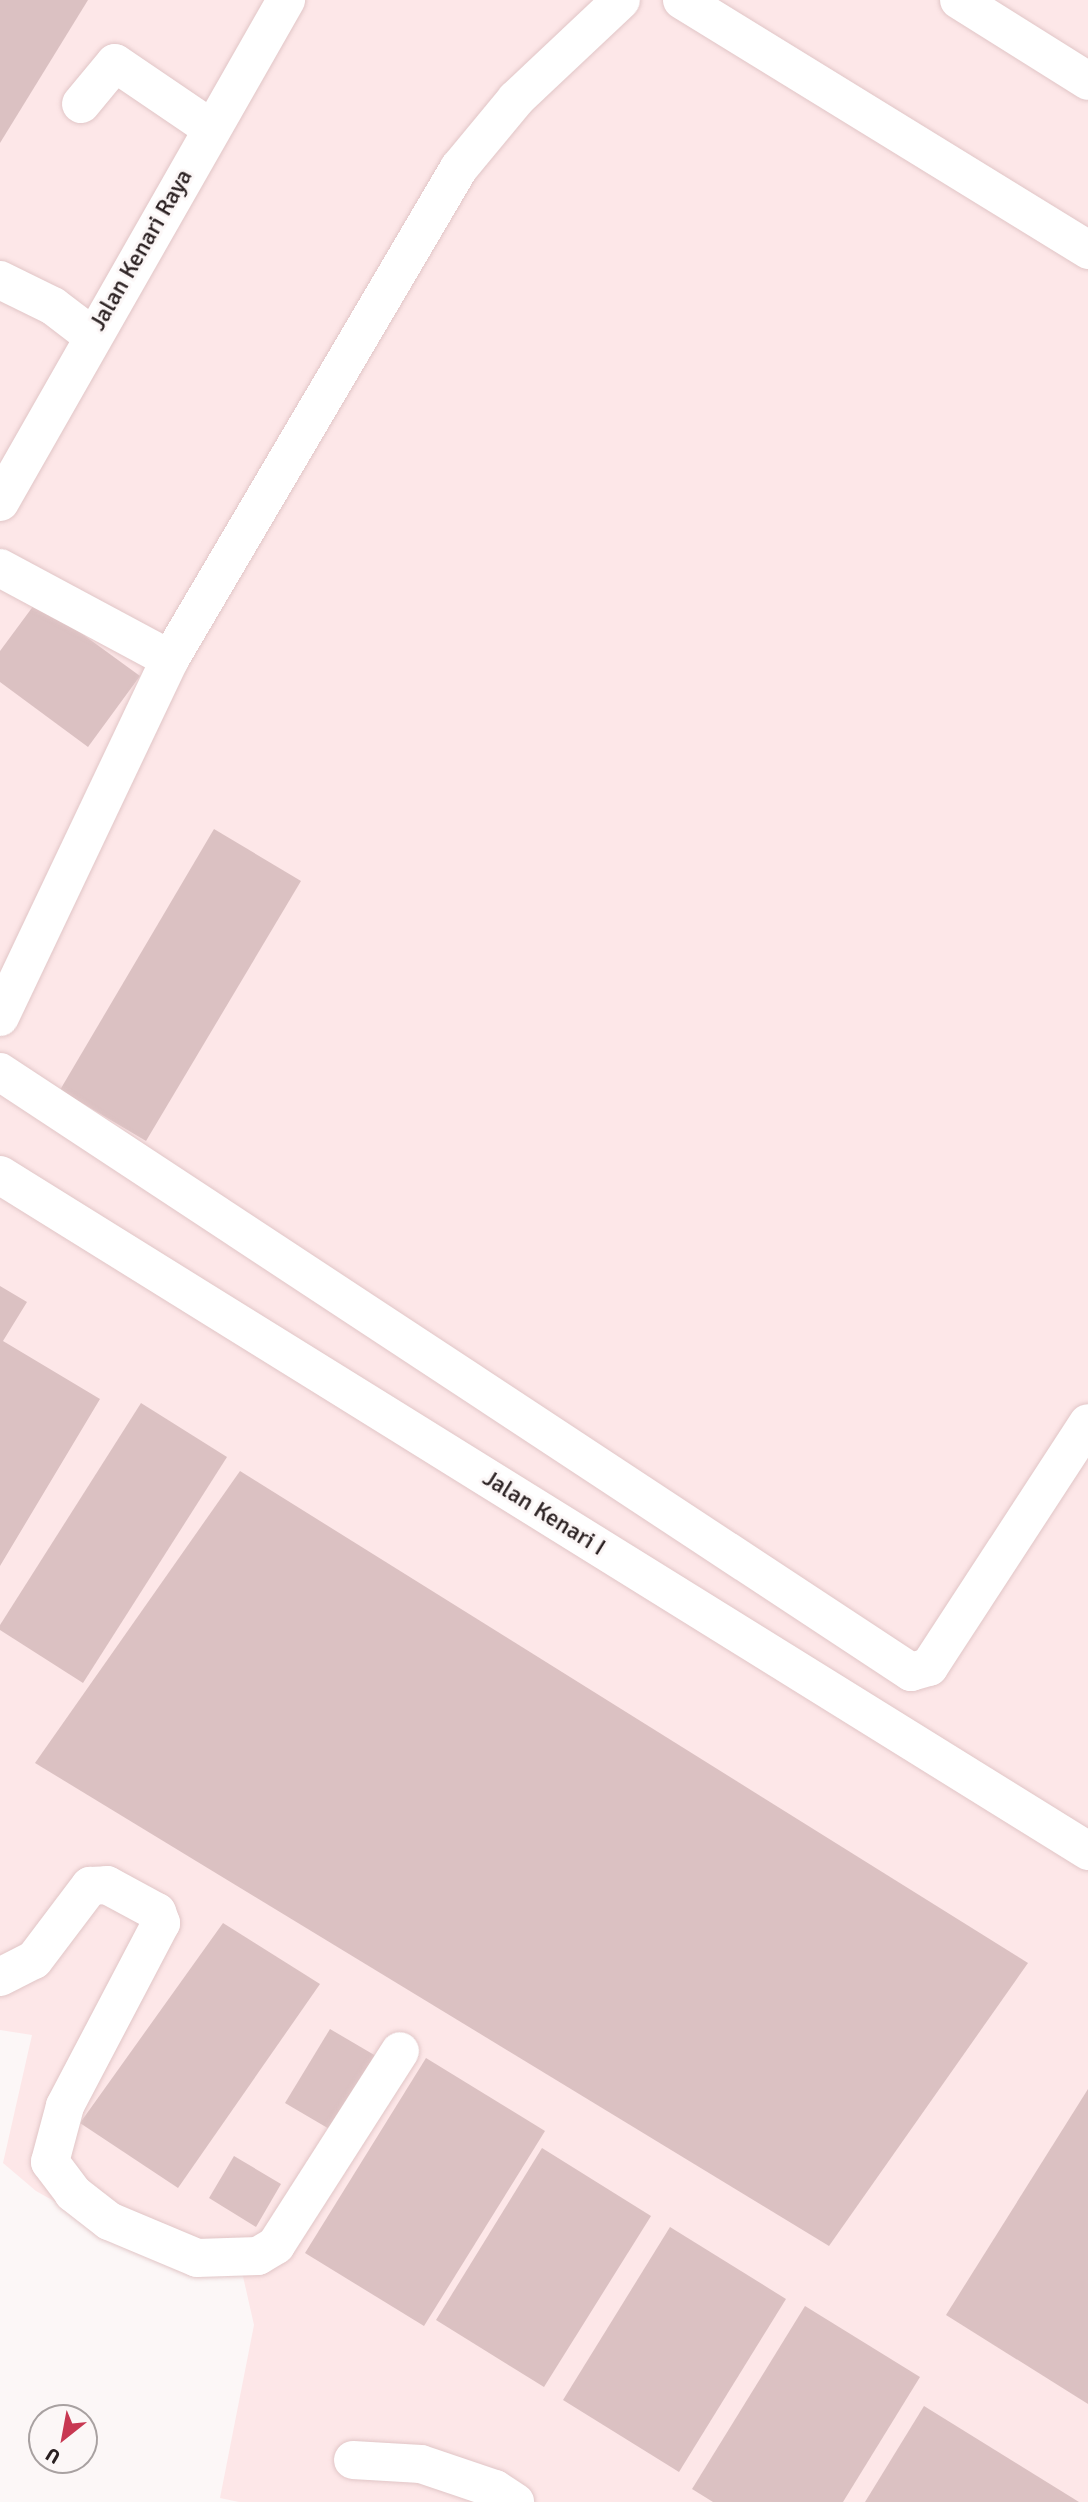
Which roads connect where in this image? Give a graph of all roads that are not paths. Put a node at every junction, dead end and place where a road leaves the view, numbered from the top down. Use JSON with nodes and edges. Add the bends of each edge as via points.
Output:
{"nodes":[{"id":1,"x":286,"y":0,"type":"edge"},
{"id":2,"x":621,"y":0,"type":"edge"},
{"id":3,"x":682,"y":0,"type":"edge"},
{"id":4,"x":959,"y":0,"type":"edge"},
{"id":5,"x":1088,"y":81,"type":"edge"},
{"id":6,"x":81,"y":104,"type":"dead end"},
{"id":7,"x":212,"y":129,"type":"junction"},
{"id":8,"x":1088,"y":250,"type":"edge"},
{"id":9,"x":0,"y":280,"type":"edge"},
{"id":10,"x":91,"y":335,"type":"junction"},
{"id":11,"x":0,"y":502,"type":"edge"},
{"id":12,"x":0,"y":568,"type":"edge"},
{"id":13,"x":170,"y":659,"type":"junction"},
{"id":14,"x":0,"y":1017,"type":"edge"},
{"id":15,"x":0,"y":1072,"type":"edge"},
{"id":16,"x":0,"y":1175,"type":"edge"},
{"id":17,"x":1088,"y":1423,"type":"edge"},
{"id":18,"x":1088,"y":1851,"type":"edge"},
{"id":19,"x":0,"y":1977,"type":"edge"},
{"id":20,"x":400,"y":2051,"type":"dead end"},
{"id":21,"x":353,"y":2460,"type":"dead end"},
{"id":22,"x":515,"y":2502,"type":"edge"}],
"edges":[{"from":1,"to":7,"type":"street","name":"Jalan Kenari Raya"},
{"from":2,"to":13,"type":"street","via":[[516,99],[459,168]]},
{"from":3,"to":8,"type":"street"},
{"from":4,"to":5,"type":"street"},
{"from":6,"to":7,"type":"street","via":[[115,63]]},
{"from":7,"to":10,"type":"street","name":"Jalan Kenari Raya"},
{"from":9,"to":10,"type":"street","via":[[53,306]]},
{"from":10,"to":11,"type":"street","name":"Jalan Kenari Raya"},
{"from":12,"to":13,"type":"street"},
{"from":13,"to":14,"type":"street"},
{"from":15,"to":17,"type":"street","via":[[911,1672],[929,1667]]},
{"from":16,"to":18,"type":"street","name":"Jalan Kenari I"},
{"from":19,"to":20,"type":"street","via":[[34,1960],[90,1886],[107,1885],[157,1912],[162,1923],[65,2106],[51,2144],[50,2162],[73,2193],[109,2221],[197,2258],[258,2256],[276,2245]]},
{"from":21,"to":22,"type":"street","via":[[421,2464],[495,2489]]}]}
